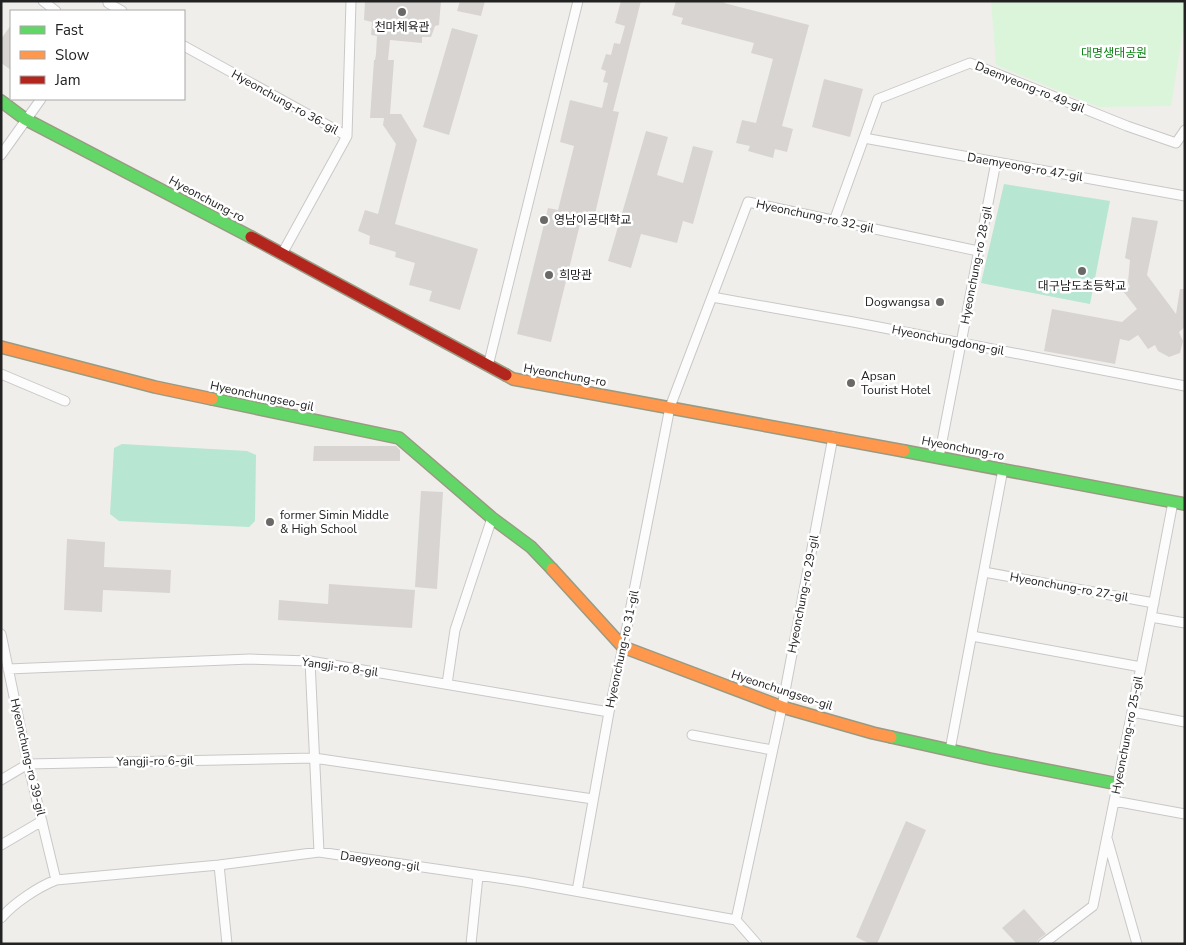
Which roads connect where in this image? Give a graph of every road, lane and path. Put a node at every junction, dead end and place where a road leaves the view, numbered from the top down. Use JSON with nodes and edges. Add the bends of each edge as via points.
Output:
{"nodes":[{"id":1,"x":43,"y":1,"type":"edge"},
{"id":2,"x":351,"y":1,"type":"edge"},
{"id":3,"x":578,"y":1,"type":"edge"},
{"id":4,"x":106,"y":5,"type":"edge"},
{"id":5,"x":55,"y":10,"type":"edge"},
{"id":6,"x":119,"y":10,"type":"edge"},
{"id":7,"x":185,"y":47,"type":"edge"},
{"id":8,"x":1,"y":100,"type":"edge"},
{"id":9,"x":40,"y":100,"type":"edge"},
{"id":10,"x":26,"y":120,"type":"junction"},
{"id":11,"x":1185,"y":130,"type":"edge"},
{"id":12,"x":347,"y":136,"type":"junction"},
{"id":13,"x":864,"y":138,"type":"junction"},
{"id":14,"x":1,"y":155,"type":"edge"},
{"id":15,"x":996,"y":162,"type":"junction"},
{"id":16,"x":1185,"y":196,"type":"edge"},
{"id":17,"x":834,"y":221,"type":"junction"},
{"id":18,"x":978,"y":251,"type":"junction"},
{"id":19,"x":282,"y":254,"type":"junction"},
{"id":20,"x":712,"y":297,"type":"junction"},
{"id":21,"x":961,"y":343,"type":"junction"},
{"id":22,"x":1,"y":347,"type":"edge"},
{"id":23,"x":488,"y":366,"type":"junction"},
{"id":24,"x":1,"y":374,"type":"edge"},
{"id":25,"x":1185,"y":386,"type":"edge"},
{"id":26,"x":64,"y":400,"type":"dead end"},
{"id":27,"x":670,"y":407,"type":"junction"},
{"id":28,"x":833,"y":438,"type":"junction"},
{"id":29,"x":939,"y":457,"type":"junction"},
{"id":30,"x":1002,"y":469,"type":"junction"},
{"id":31,"x":1173,"y":502,"type":"junction"},
{"id":32,"x":1185,"y":504,"type":"edge"},
{"id":33,"x":492,"y":518,"type":"junction"},
{"id":34,"x":984,"y":572,"type":"junction"},
{"id":35,"x":1154,"y":603,"type":"junction"},
{"id":36,"x":1152,"y":617,"type":"junction"},
{"id":37,"x":1185,"y":624,"type":"edge"},
{"id":38,"x":1,"y":634,"type":"edge"},
{"id":39,"x":972,"y":636,"type":"junction"},
{"id":40,"x":623,"y":647,"type":"junction"},
{"id":41,"x":310,"y":661,"type":"junction"},
{"id":42,"x":1141,"y":667,"type":"junction"},
{"id":43,"x":6,"y":669,"type":"edge"},
{"id":44,"x":446,"y":684,"type":"junction"},
{"id":45,"x":782,"y":707,"type":"junction"},
{"id":46,"x":609,"y":712,"type":"junction"},
{"id":47,"x":1132,"y":712,"type":"junction"},
{"id":48,"x":1185,"y":722,"type":"edge"},
{"id":49,"x":692,"y":735,"type":"dead end"},
{"id":50,"x":772,"y":750,"type":"junction"},
{"id":51,"x":950,"y":750,"type":"junction"},
{"id":52,"x":314,"y":758,"type":"junction"},
{"id":53,"x":28,"y":764,"type":"junction"},
{"id":54,"x":1,"y":780,"type":"edge"},
{"id":55,"x":1118,"y":784,"type":"junction"},
{"id":56,"x":593,"y":799,"type":"junction"},
{"id":57,"x":1114,"y":801,"type":"junction"},
{"id":58,"x":1185,"y":814,"type":"edge"},
{"id":59,"x":42,"y":821,"type":"junction"},
{"id":60,"x":1107,"y":837,"type":"junction"},
{"id":61,"x":1,"y":845,"type":"edge"},
{"id":62,"x":319,"y":852,"type":"junction"},
{"id":63,"x":219,"y":865,"type":"junction"},
{"id":64,"x":478,"y":876,"type":"junction"},
{"id":65,"x":56,"y":880,"type":"junction"},
{"id":66,"x":577,"y":891,"type":"junction"},
{"id":67,"x":1,"y":918,"type":"edge"},
{"id":68,"x":736,"y":920,"type":"junction"},
{"id":69,"x":227,"y":944,"type":"edge"},
{"id":70,"x":471,"y":944,"type":"edge"},
{"id":71,"x":757,"y":944,"type":"edge"},
{"id":72,"x":1043,"y":944,"type":"edge"},
{"id":73,"x":1138,"y":944,"type":"edge"}],
"edges":[{"from":1,"to":5,"type":"street"},
{"from":2,"to":12,"type":"street"},
{"from":3,"to":23,"type":"street"},
{"from":4,"to":6,"type":"street"},
{"from":7,"to":12,"type":"street","name":"Hyeonchung-ro 36-gil"},
{"from":8,"to":10,"type":"main road","name":"Hyeonchung-ro"},
{"from":9,"to":10,"type":"street"},
{"from":10,"to":14,"type":"street"},
{"from":10,"to":19,"type":"main road","name":"Hyeonchung-ro"},
{"from":11,"to":13,"type":"street","name":"Daemyeong-ro 49-gil","via":[[1176,143],[970,63],[878,100]]},
{"from":12,"to":19,"type":"street","name":"Hyeonchung-ro 36-gil"},
{"from":13,"to":15,"type":"street","name":"Daemyeong-ro 47-gil"},
{"from":13,"to":17,"type":"street","name":"Daemyeong-ro 49-gil"},
{"from":15,"to":16,"type":"street","name":"Daemyeong-ro 47-gil"},
{"from":15,"to":18,"type":"street","name":"Hyeonchung-ro 28-gil"},
{"from":17,"to":18,"type":"street","name":"Hyeonchung-ro 32-gil"},
{"from":17,"to":20,"type":"street","name":"Hyeonchung-ro 32-gil","via":[[748,202]]},
{"from":18,"to":21,"type":"street","name":"Hyeonchung-ro 28-gil"},
{"from":19,"to":23,"type":"main road","name":"Hyeonchung-ro"},
{"from":20,"to":21,"type":"street","name":"Hyeonchungdong-gil"},
{"from":20,"to":27,"type":"street","name":"Hyeonchung-ro 32-gil"},
{"from":21,"to":25,"type":"street","name":"Hyeonchungdong-gil"},
{"from":21,"to":29,"type":"street","name":"Hyeonchung-ro 28-gil"},
{"from":22,"to":33,"type":"main road","name":"Hyeonchungseo-gil","via":[[154,387],[399,438]]},
{"from":23,"to":27,"type":"main road","name":"Hyeonchung-ro","via":[[513,379]]},
{"from":24,"to":26,"type":"street"},
{"from":27,"to":28,"type":"main road","name":"Hyeonchung-ro"},
{"from":27,"to":40,"type":"street","name":"Hyeonchung-ro 31-gil"},
{"from":28,"to":29,"type":"main road","name":"Hyeonchung-ro"},
{"from":28,"to":45,"type":"street","name":"Hyeonchung-ro 29-gil"},
{"from":29,"to":30,"type":"main road","name":"Hyeonchung-ro"},
{"from":30,"to":31,"type":"main road","name":"Hyeonchung-ro"},
{"from":30,"to":34,"type":"street"},
{"from":31,"to":32,"type":"main road","name":"Hyeonchung-ro"},
{"from":31,"to":35,"type":"street","name":"Hyeonchung-ro 25-gil"},
{"from":33,"to":40,"type":"main road","name":"Hyeonchungseo-gil","via":[[531,548]]},
{"from":33,"to":44,"type":"street","via":[[455,630]]},
{"from":34,"to":35,"type":"street","name":"Hyeonchung-ro 27-gil"},
{"from":34,"to":39,"type":"street"},
{"from":35,"to":36,"type":"street","name":"Hyeonchung-ro 25-gil"},
{"from":36,"to":37,"type":"street"},
{"from":36,"to":42,"type":"street","name":"Hyeonchung-ro 25-gil"},
{"from":38,"to":43,"type":"street","name":"Hyeonchung-ro 39-gil"},
{"from":39,"to":42,"type":"street"},
{"from":39,"to":51,"type":"street"},
{"from":40,"to":45,"type":"main road","name":"Hyeonchungseo-gil"},
{"from":40,"to":46,"type":"street","name":"Hyeonchung-ro 31-gil"},
{"from":41,"to":43,"type":"street","name":"Yangji-ro 8-gil","via":[[250,659]]},
{"from":41,"to":44,"type":"street","name":"Yangji-ro 8-gil"},
{"from":41,"to":52,"type":"street"},
{"from":42,"to":47,"type":"street","name":"Hyeonchung-ro 25-gil"},
{"from":43,"to":53,"type":"street","name":"Hyeonchung-ro 39-gil"},
{"from":44,"to":46,"type":"street","name":"Yangji-ro 8-gil"},
{"from":45,"to":50,"type":"street","name":"Hyeonchung-ro 29-gil"},
{"from":45,"to":51,"type":"main road","name":"Hyeonchungseo-gil"},
{"from":46,"to":56,"type":"street","name":"Hyeonchung-ro 31-gil"},
{"from":47,"to":48,"type":"street"},
{"from":47,"to":55,"type":"street","name":"Hyeonchung-ro 25-gil"},
{"from":49,"to":50,"type":"street"},
{"from":50,"to":68,"type":"street","name":"Hyeonchung-ro 29-gil"},
{"from":51,"to":55,"type":"main road","name":"Hyeonchungseo-gil"},
{"from":52,"to":53,"type":"street","name":"Yangji-ro 6-gil"},
{"from":52,"to":56,"type":"street","name":"Yangji-ro 6-gil"},
{"from":52,"to":62,"type":"street"},
{"from":53,"to":54,"type":"street","name":"Yangji-ro 6-gil"},
{"from":53,"to":59,"type":"street","name":"Hyeonchung-ro 39-gil"},
{"from":55,"to":57,"type":"street","name":"Hyeonchung-ro 25-gil"},
{"from":56,"to":66,"type":"street","name":"Hyeonchung-ro 31-gil"},
{"from":57,"to":58,"type":"street"},
{"from":57,"to":60,"type":"street","name":"Hyeonchung-ro 25-gil"},
{"from":59,"to":61,"type":"street"},
{"from":59,"to":65,"type":"street","name":"Hyeonchung-ro 39-gil"},
{"from":60,"to":72,"type":"street","name":"Hyeonchung-ro 25-gil","via":[[1093,906]]},
{"from":60,"to":73,"type":"street"},
{"from":62,"to":63,"type":"street","name":"Daegyeong-gil"},
{"from":62,"to":64,"type":"street","name":"Daegyeong-gil"},
{"from":63,"to":65,"type":"street","name":"Daegyeong-gil"},
{"from":63,"to":69,"type":"street"},
{"from":64,"to":66,"type":"street","name":"Daegyeong-gil"},
{"from":64,"to":70,"type":"street"},
{"from":65,"to":67,"type":"street","name":"Daegyeong-gil","via":[[24,899]]},
{"from":66,"to":68,"type":"street","name":"Daegyeong-gil"},
{"from":68,"to":71,"type":"street"}]}
